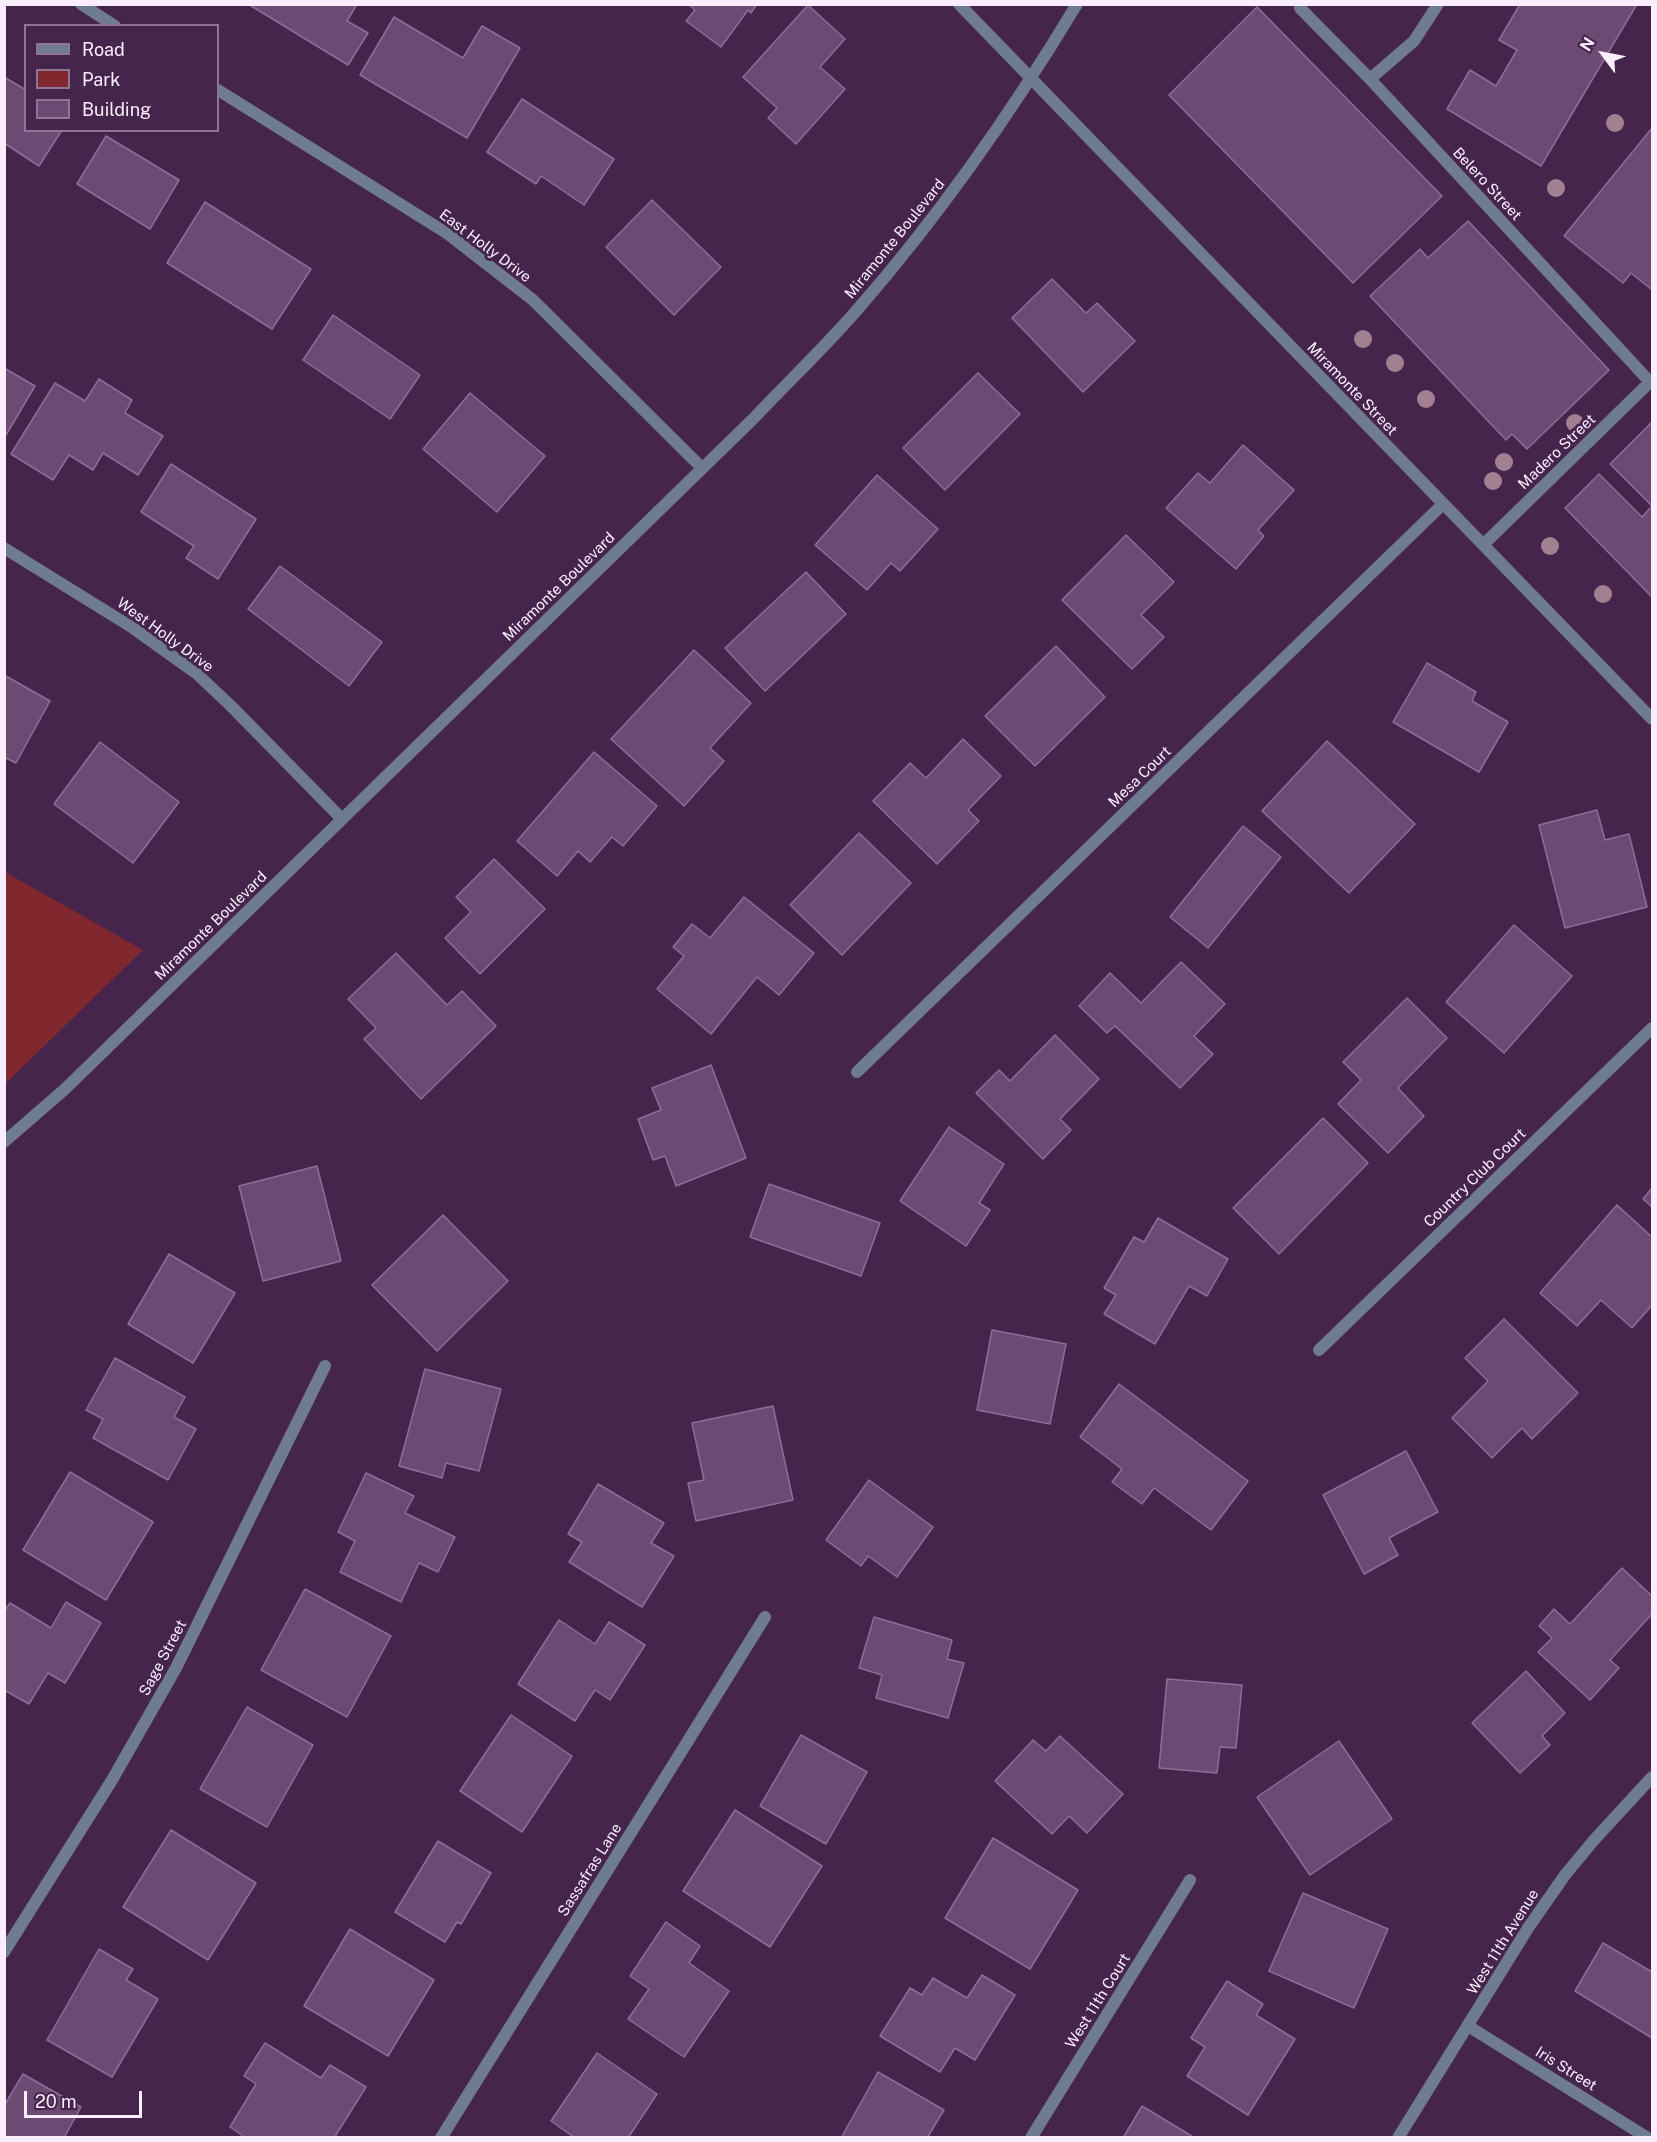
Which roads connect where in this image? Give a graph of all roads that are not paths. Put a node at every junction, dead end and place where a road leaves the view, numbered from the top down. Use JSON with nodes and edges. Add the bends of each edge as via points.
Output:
{"nodes":[{"id":1,"x":81,"y":4,"type":"edge"},
{"id":2,"x":959,"y":4,"type":"edge"},
{"id":3,"x":1077,"y":4,"type":"edge"},
{"id":4,"x":1438,"y":4,"type":"edge"},
{"id":5,"x":1300,"y":8,"type":"dead end"},
{"id":6,"x":112,"y":24,"type":"edge"},
{"id":7,"x":1370,"y":79,"type":"junction"},
{"id":8,"x":1031,"y":81,"type":"junction"},
{"id":9,"x":219,"y":91,"type":"edge"},
{"id":10,"x":1652,"y":381,"type":"edge"},
{"id":11,"x":702,"y":468,"type":"junction"},
{"id":12,"x":1443,"y":504,"type":"junction"},
{"id":13,"x":1483,"y":545,"type":"junction"},
{"id":14,"x":4,"y":548,"type":"edge"},
{"id":15,"x":1653,"y":719,"type":"edge"},
{"id":16,"x":342,"y":819,"type":"junction"},
{"id":17,"x":1653,"y":1028,"type":"edge"},
{"id":18,"x":857,"y":1072,"type":"dead end"},
{"id":19,"x":4,"y":1142,"type":"edge"},
{"id":20,"x":1319,"y":1350,"type":"dead end"},
{"id":21,"x":325,"y":1366,"type":"dead end"},
{"id":22,"x":765,"y":1617,"type":"dead end"},
{"id":23,"x":1653,"y":1777,"type":"edge"},
{"id":24,"x":1191,"y":1880,"type":"dead end"},
{"id":25,"x":4,"y":1952,"type":"edge"},
{"id":26,"x":1468,"y":2026,"type":"junction"},
{"id":27,"x":441,"y":2138,"type":"edge"},
{"id":28,"x":1031,"y":2138,"type":"edge"},
{"id":29,"x":1398,"y":2138,"type":"edge"},
{"id":30,"x":1648,"y":2138,"type":"edge"}],
"edges":[{"from":1,"to":6,"type":"street"},
{"from":2,"to":8,"type":"street","name":"Miramonte Street"},
{"from":3,"to":8,"type":"street","name":"Miramonte Boulevard"},
{"from":4,"to":7,"type":"street","via":[[1414,41]]},
{"from":5,"to":7,"type":"street","name":"Belero Street"},
{"from":7,"to":10,"type":"street","name":"Belero Street"},
{"from":8,"to":11,"type":"street","name":"Miramonte Boulevard","via":[[955,188],[856,311]]},
{"from":8,"to":12,"type":"street","name":"Miramonte Street"},
{"from":9,"to":11,"type":"street","name":"East Holly Drive","via":[[458,241],[533,300]]},
{"from":10,"to":13,"type":"street","name":"Madero Street"},
{"from":11,"to":16,"type":"street","name":"Miramonte Boulevard"},
{"from":12,"to":13,"type":"street","name":"Miramonte Street"},
{"from":12,"to":18,"type":"street","name":"Mesa Court"},
{"from":13,"to":15,"type":"street","name":"Miramonte Street"},
{"from":14,"to":16,"type":"street","name":"West Holly Drive","via":[[133,628],[196,673]]},
{"from":16,"to":19,"type":"street","name":"Miramonte Boulevard","via":[[65,1089]]},
{"from":17,"to":20,"type":"street","name":"Country Club Court"},
{"from":21,"to":25,"type":"street","name":"Sage Street","via":[[176,1668],[112,1780]]},
{"from":22,"to":27,"type":"street","name":"Sassafras Lane"},
{"from":23,"to":26,"type":"street","name":"West 11th Avenue","via":[[1565,1875]]},
{"from":24,"to":28,"type":"street","name":"West 11th Court"},
{"from":26,"to":29,"type":"street","name":"West 11th Avenue"},
{"from":26,"to":30,"type":"street","name":"Iris Street"}]}
